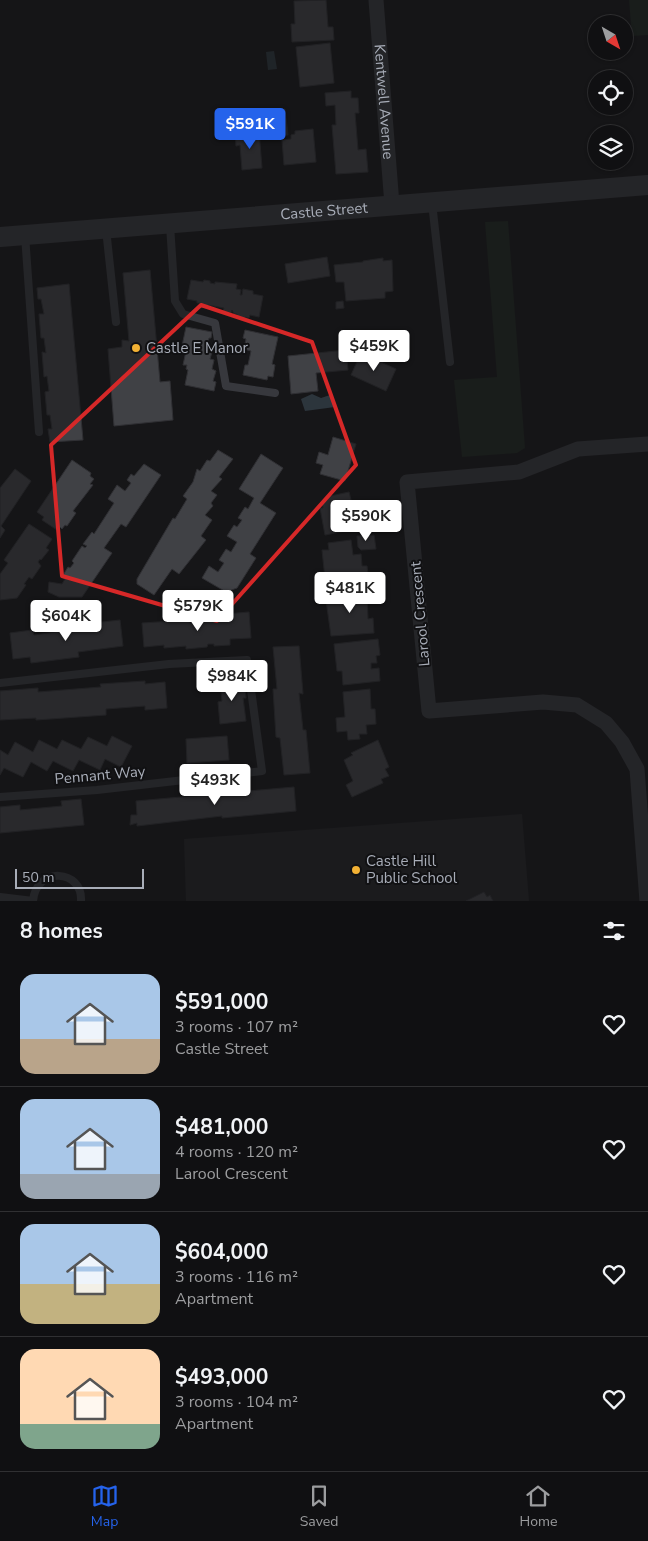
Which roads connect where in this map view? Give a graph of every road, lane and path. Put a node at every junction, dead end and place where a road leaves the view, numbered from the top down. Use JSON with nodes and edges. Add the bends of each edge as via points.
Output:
{"nodes":[{"id":1,"x":376,"y":0,"type":"edge"},
{"id":2,"x":648,"y":185,"type":"edge"},
{"id":3,"x":432,"y":203,"type":"junction"},
{"id":4,"x":392,"y":205,"type":"junction"},
{"id":5,"x":170,"y":223,"type":"junction"},
{"id":6,"x":106,"y":229,"type":"junction"},
{"id":7,"x":25,"y":235,"type":"junction"},
{"id":8,"x":0,"y":237,"type":"edge"},
{"id":9,"x":116,"y":322,"type":"dead end"},
{"id":10,"x":450,"y":362,"type":"dead end"},
{"id":11,"x":275,"y":393,"type":"dead end"},
{"id":12,"x":39,"y":432,"type":"dead end"},
{"id":13,"x":648,"y":444,"type":"edge"},
{"id":14,"x":0,"y":683,"type":"edge"},
{"id":15,"x":643,"y":768,"type":"edge"},
{"id":16,"x":0,"y":797,"type":"edge"},
{"id":17,"x":0,"y":897,"type":"edge"},
{"id":18,"x":33,"y":901,"type":"edge"},
{"id":19,"x":81,"y":901,"type":"edge"},
{"id":20,"x":647,"y":901,"type":"edge"}],
"edges":[{"from":1,"to":4,"type":"street","name":"Kentwell Avenue"},
{"from":2,"to":3,"type":"street","name":"Castle Street"},
{"from":3,"to":4,"type":"street","name":"Castle Street"},
{"from":3,"to":10,"type":"lane"},
{"from":4,"to":5,"type":"street","name":"Castle Street"},
{"from":5,"to":6,"type":"street","name":"Castle Street"},
{"from":5,"to":11,"type":"lane","via":[[175,300],[183,314],[215,323],[226,386]]},
{"from":6,"to":7,"type":"street","name":"Castle Street"},
{"from":6,"to":9,"type":"lane"},
{"from":7,"to":8,"type":"street","name":"Castle Street"},
{"from":7,"to":12,"type":"lane"},
{"from":13,"to":15,"type":"street","name":"Larool Crescent","via":[[578,449],[520,472],[407,482],[429,711],[543,702],[577,705],[606,722]]},
{"from":14,"to":16,"type":"lane","name":"Pennant Way","via":[[169,664],[247,660],[262,771],[98,790]]},
{"from":15,"to":20,"type":"street"},
{"from":17,"to":18,"type":"lane"},
{"from":18,"to":19,"type":"lane","via":[[37,885],[43,879],[60,875],[74,882]]}]}
